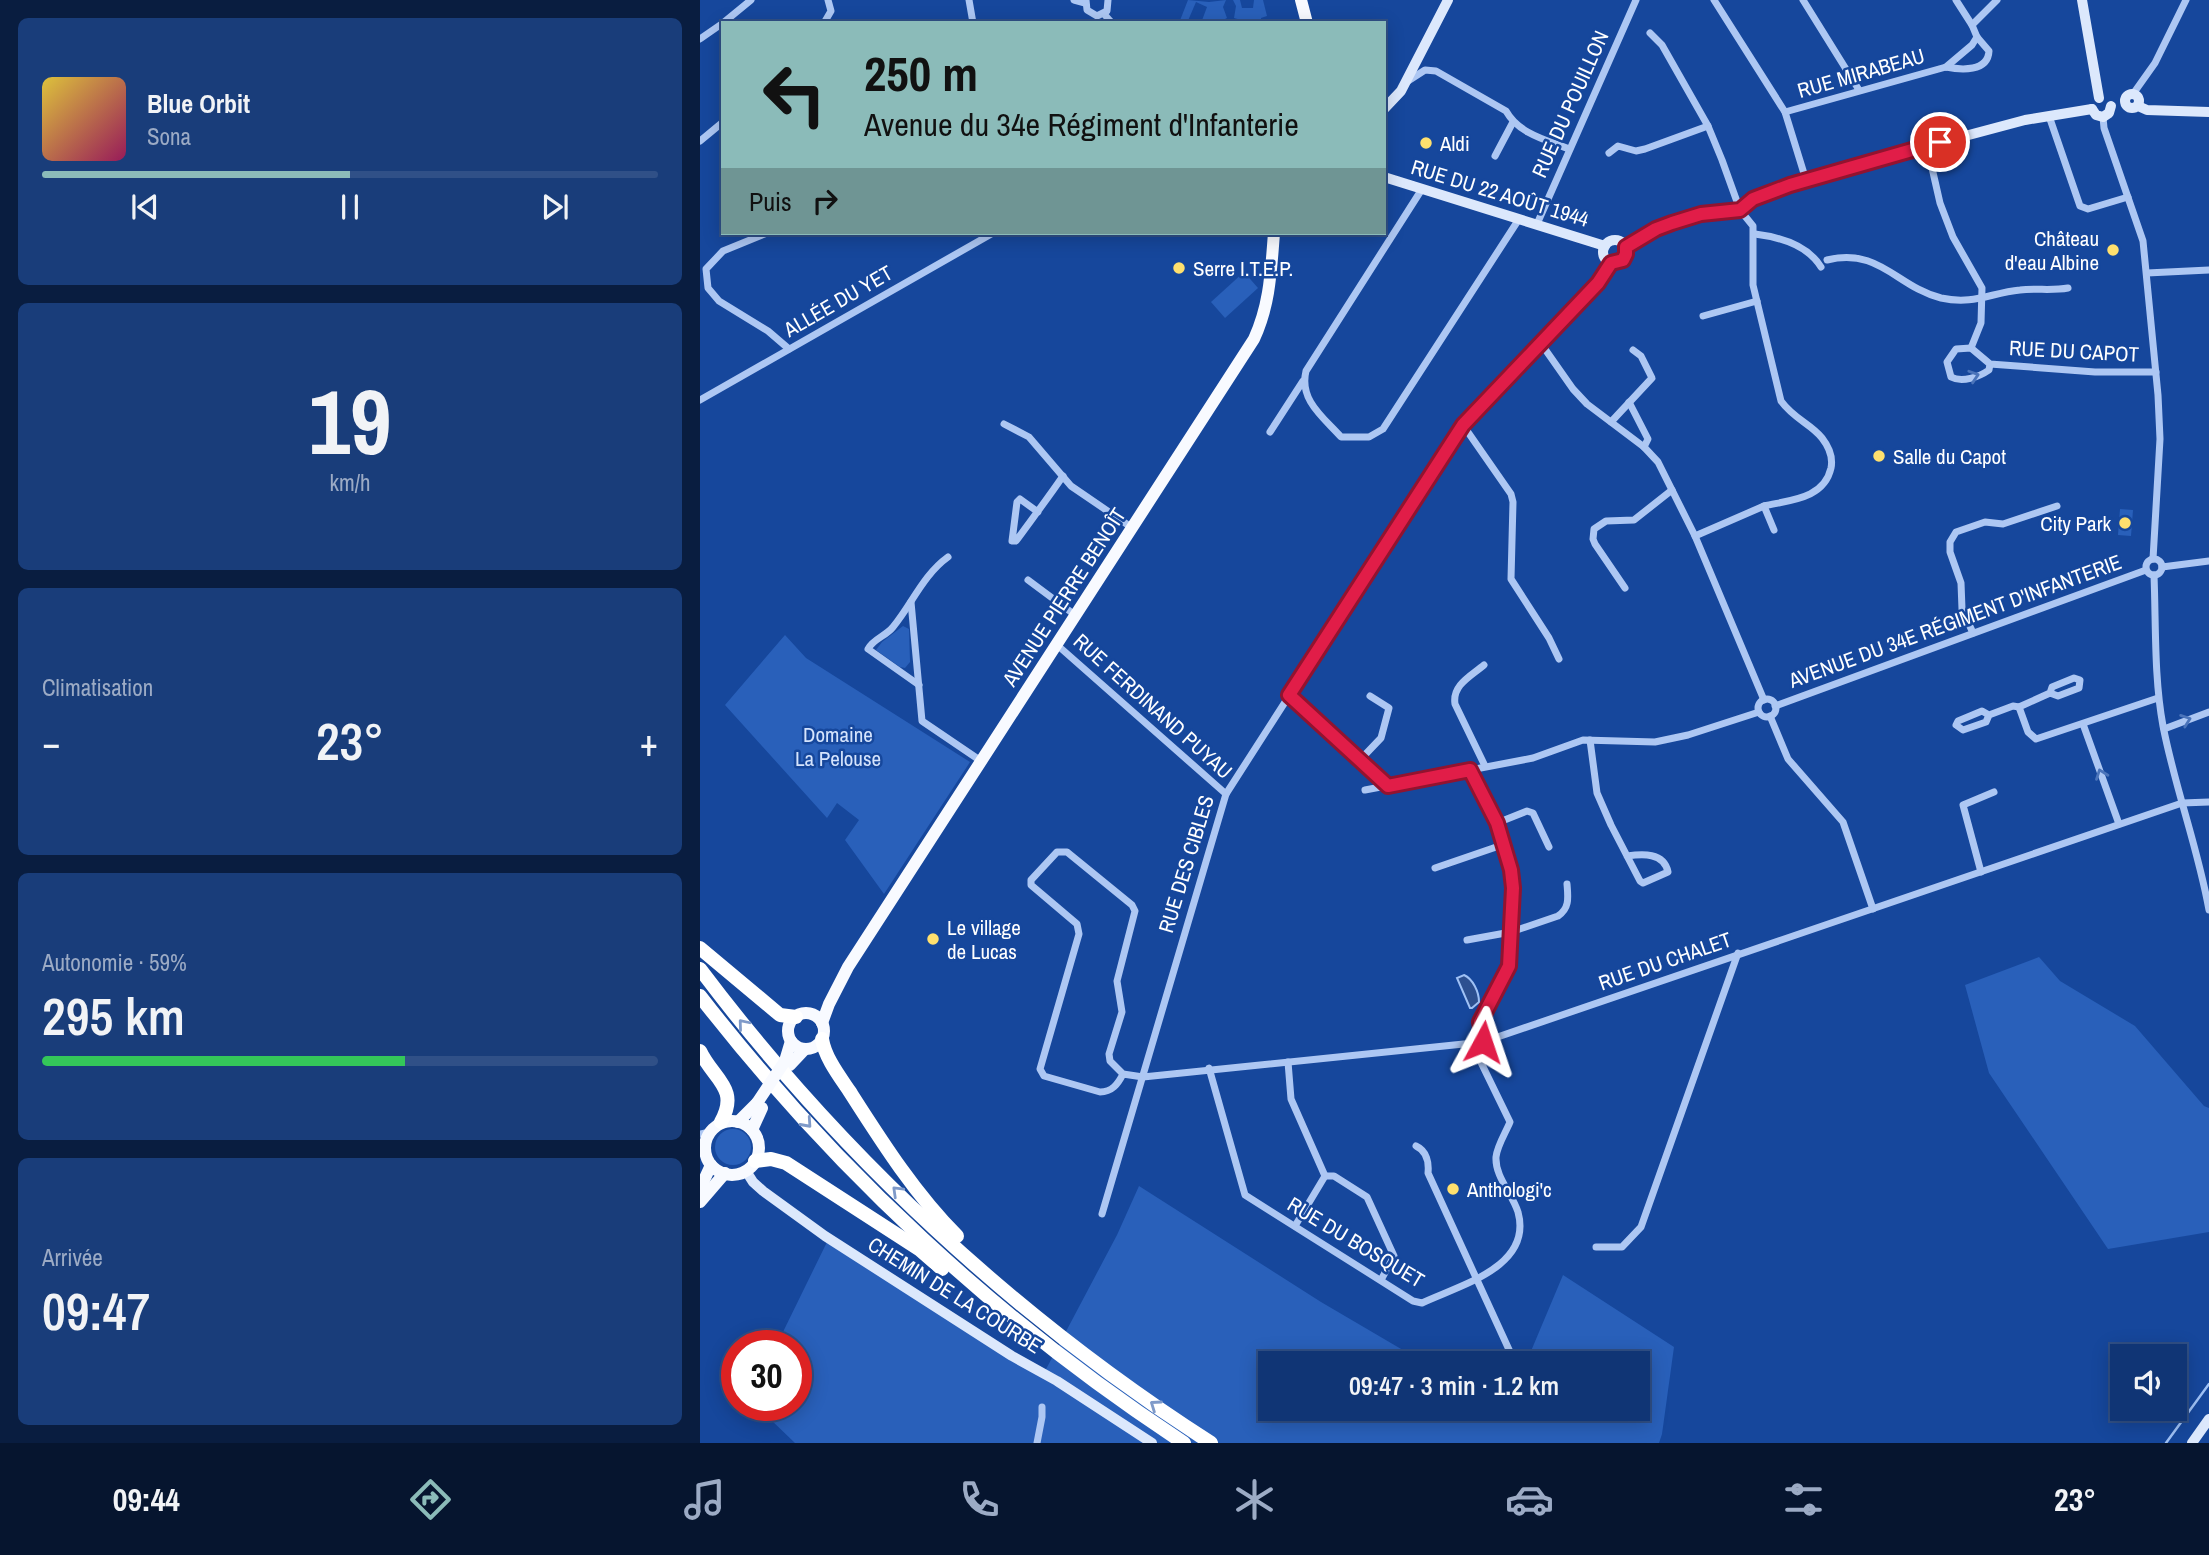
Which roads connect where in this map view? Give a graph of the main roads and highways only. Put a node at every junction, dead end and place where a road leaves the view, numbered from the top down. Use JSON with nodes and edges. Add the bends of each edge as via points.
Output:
{"nodes":[{"id":1,"x":1301,"y":0,"type":"edge"},
{"id":2,"x":1306,"y":21,"type":"edge"},
{"id":3,"x":1274,"y":235,"type":"edge"},
{"id":4,"x":700,"y":948,"type":"edge"},
{"id":5,"x":848,"y":967,"type":"junction"},
{"id":6,"x":700,"y":969,"type":"edge"},
{"id":7,"x":700,"y":996,"type":"edge"},
{"id":8,"x":802,"y":1015,"type":"junction"},
{"id":9,"x":822,"y":1023,"type":"junction"},
{"id":10,"x":822,"y":1040,"type":"junction"},
{"id":11,"x":791,"y":1041,"type":"junction"},
{"id":12,"x":805,"y":1049,"type":"junction"},
{"id":13,"x":700,"y":1051,"type":"edge"},
{"id":14,"x":760,"y":1105,"type":"junction"},
{"id":15,"x":721,"y":1122,"type":"junction"},
{"id":16,"x":738,"y":1122,"type":"junction"},
{"id":17,"x":752,"y":1130,"type":"junction"},
{"id":18,"x":705,"y":1133,"type":"edge"},
{"id":19,"x":703,"y":1146,"type":"edge"},
{"id":20,"x":712,"y":1165,"type":"junction"},
{"id":21,"x":751,"y":1166,"type":"junction"},
{"id":22,"x":724,"y":1173,"type":"junction"},
{"id":23,"x":700,"y":1189,"type":"edge"},
{"id":24,"x":700,"y":1202,"type":"edge"},
{"id":25,"x":1087,"y":1356,"type":"junction"},
{"id":26,"x":1132,"y":1409,"type":"junction"},
{"id":27,"x":1184,"y":1443,"type":"edge"},
{"id":28,"x":1212,"y":1443,"type":"edge"}],
"edges":[{"from":1,"to":2,"type":"main road"},
{"from":3,"to":5,"type":"main road","name":"AVENUE PIERRE BENOÎT","via":[[1259,329]]},
{"from":4,"to":8,"type":"highway","via":[[780,1015]]},
{"from":5,"to":8,"type":"main road","name":"AVENUE PIERRE BENOÎT","via":[[820,1004]]},
{"from":5,"to":9,"type":"main road","name":"AVENUE PIERRE BENOÎT"},
{"from":25,"to":6,"type":"highway","one_way":true,"via":[[950,1241],[857,1152],[782,1070]]},
{"from":7,"to":26,"type":"highway","one_way":true,"via":[[772,1085],[950,1264]]},
{"from":8,"to":9,"type":"main road","via":[[817,1017]]},
{"from":8,"to":11,"type":"main road","via":[[788,1031]]},
{"from":9,"to":10,"type":"main road"},
{"from":10,"to":12,"type":"main road"},
{"from":10,"to":25,"type":"highway","via":[[849,1091],[926,1202],[983,1262]]},
{"from":11,"to":12,"type":"main road"},
{"from":11,"to":14,"type":"main road","bridge":true},
{"from":12,"to":14,"type":"main road"},
{"from":13,"to":15,"type":"highway","via":[[728,1094],[729,1107]]},
{"from":14,"to":16,"type":"main road"},
{"from":14,"to":17,"type":"main road"},
{"from":15,"to":16,"type":"main road"},
{"from":15,"to":18,"type":"main road"},
{"from":16,"to":17,"type":"main road"},
{"from":17,"to":21,"type":"main road","via":[[759,1145]]},
{"from":18,"to":19,"type":"main road"},
{"from":19,"to":20,"type":"main road"},
{"from":20,"to":22,"type":"main road"},
{"from":20,"to":23,"type":"main road"},
{"from":21,"to":22,"type":"main road","via":[[739,1174]]},
{"from":21,"to":26,"type":"highway","via":[[771,1159],[786,1163],[919,1249],[1048,1354]]},
{"from":22,"to":24,"type":"main road"},
{"from":28,"to":25,"type":"highway","one_way":true},
{"from":26,"to":27,"type":"highway"}]}
